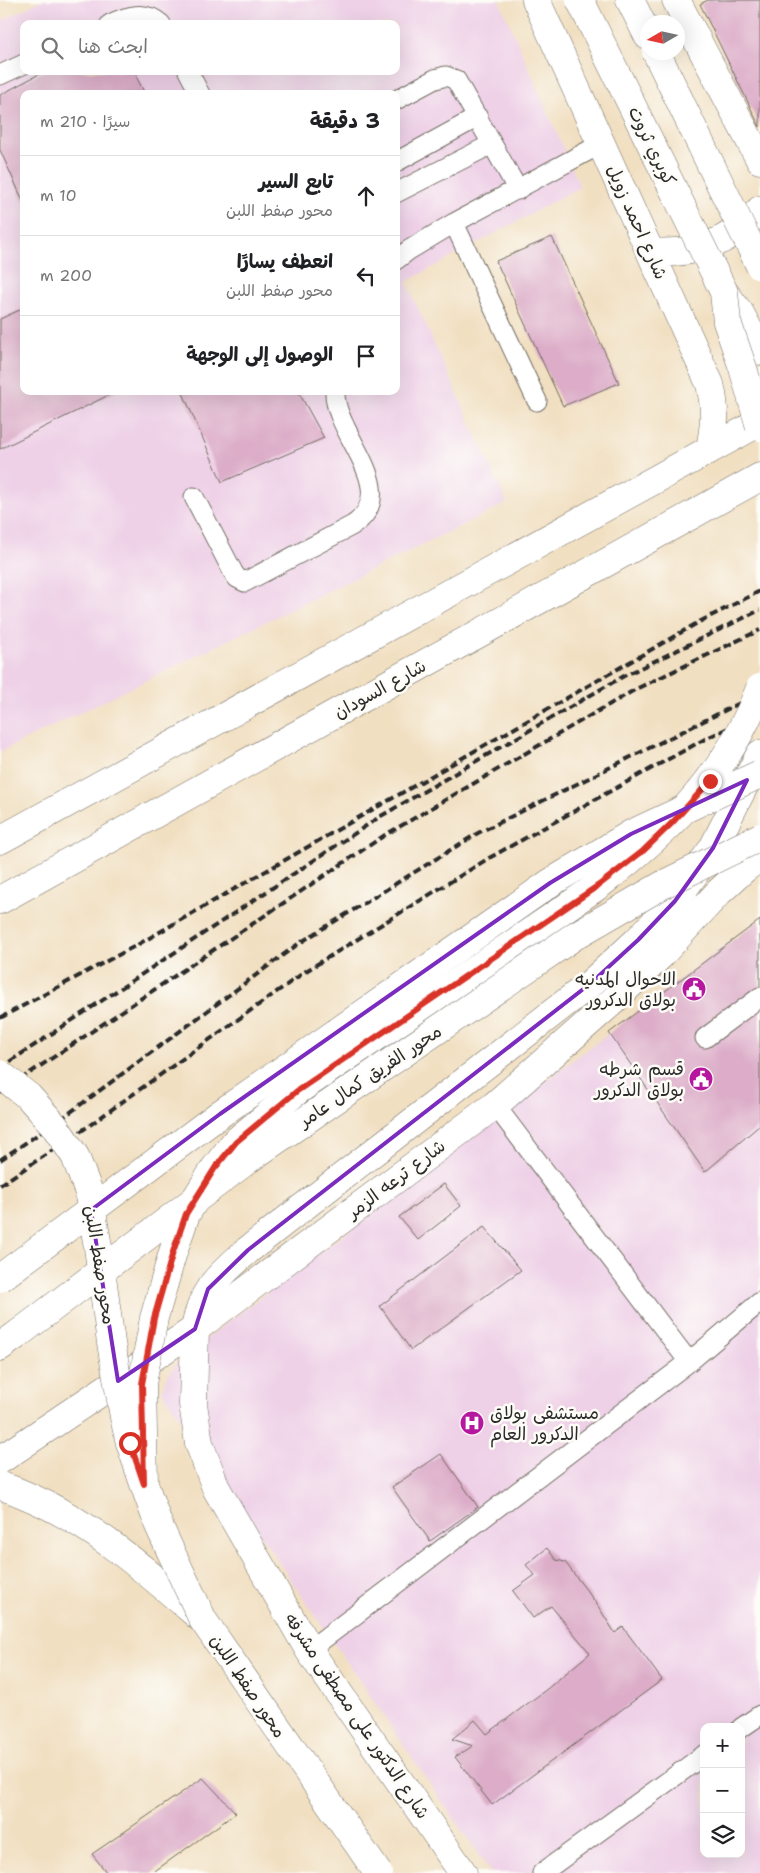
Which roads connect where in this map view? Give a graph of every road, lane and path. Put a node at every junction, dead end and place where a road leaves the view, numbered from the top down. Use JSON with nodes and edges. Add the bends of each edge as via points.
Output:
{"nodes":[{"id":1,"x":536,"y":0,"type":"edge"},
{"id":2,"x":580,"y":0,"type":"edge"},
{"id":3,"x":630,"y":0,"type":"edge"},
{"id":4,"x":676,"y":0,"type":"edge"},
{"id":5,"x":118,"y":20,"type":"edge"},
{"id":6,"x":154,"y":20,"type":"edge"},
{"id":7,"x":640,"y":20,"type":"edge"},
{"id":8,"x":660,"y":60,"type":"edge"},
{"id":9,"x":20,"y":66,"type":"edge"},
{"id":10,"x":0,"y":75,"type":"edge"},
{"id":11,"x":190,"y":75,"type":"edge"},
{"id":12,"x":198,"y":90,"type":"edge"},
{"id":13,"x":400,"y":98,"type":"edge"},
{"id":14,"x":478,"y":117,"type":"junction"},
{"id":15,"x":492,"y":144,"type":"junction"},
{"id":16,"x":601,"y":144,"type":"junction"},
{"id":17,"x":400,"y":160,"type":"edge"},
{"id":18,"x":760,"y":160,"type":"edge"},
{"id":19,"x":518,"y":190,"type":"junction"},
{"id":20,"x":400,"y":191,"type":"edge"},
{"id":21,"x":760,"y":210,"type":"edge"},
{"id":22,"x":454,"y":223,"type":"junction"},
{"id":23,"x":651,"y":252,"type":"junction"},
{"id":24,"x":400,"y":257,"type":"edge"},
{"id":25,"x":760,"y":266,"type":"edge"},
{"id":26,"x":724,"y":292,"type":"junction"},
{"id":27,"x":760,"y":351,"type":"edge"},
{"id":28,"x":334,"y":395,"type":"edge"},
{"id":29,"x":537,"y":401,"type":"dead end"},
{"id":30,"x":760,"y":422,"type":"edge"},
{"id":31,"x":760,"y":428,"type":"edge"},
{"id":32,"x":710,"y":449,"type":"junction"},
{"id":33,"x":760,"y":477,"type":"edge"},
{"id":34,"x":194,"y":497,"type":"dead end"},
{"id":35,"x":760,"y":688,"type":"edge"},
{"id":36,"x":760,"y":754,"type":"edge"},
{"id":37,"x":760,"y":774,"type":"edge"},
{"id":38,"x":760,"y":837,"type":"edge"},
{"id":39,"x":0,"y":840,"type":"edge"},
{"id":40,"x":760,"y":857,"type":"edge"},
{"id":41,"x":0,"y":900,"type":"edge"},
{"id":42,"x":760,"y":997,"type":"edge"},
{"id":43,"x":705,"y":1038,"type":"dead end"},
{"id":44,"x":0,"y":1074,"type":"edge"},
{"id":45,"x":495,"y":1105,"type":"junction"},
{"id":46,"x":0,"y":1278,"type":"edge"},
{"id":47,"x":760,"y":1302,"type":"edge"},
{"id":48,"x":195,"y":1329,"type":"junction"},
{"id":49,"x":0,"y":1347,"type":"edge"},
{"id":50,"x":688,"y":1362,"type":"junction"},
{"id":51,"x":0,"y":1460,"type":"edge"},
{"id":52,"x":144,"y":1484,"type":"junction"},
{"id":53,"x":0,"y":1486,"type":"edge"},
{"id":54,"x":204,"y":1620,"type":"junction"},
{"id":55,"x":309,"y":1650,"type":"junction"},
{"id":56,"x":760,"y":1715,"type":"edge"},
{"id":57,"x":745,"y":1725,"type":"edge"},
{"id":58,"x":700,"y":1759,"type":"edge"},
{"id":59,"x":378,"y":1873,"type":"edge"},
{"id":60,"x":463,"y":1873,"type":"edge"},
{"id":61,"x":542,"y":1873,"type":"edge"}],
"edges":[{"from":1,"to":16,"type":"main road","name":"شارع احمد زويل"},
{"from":2,"to":26,"type":"main road","name":"كوبري ثروت","bridge":true},
{"from":3,"to":7,"type":"main road"},
{"from":4,"to":18,"type":"main road"},
{"from":5,"to":6,"type":"lane","via":[[145,15]]},
{"from":8,"to":25,"type":"main road","bridge":true},
{"from":9,"to":10,"type":"lane"},
{"from":11,"to":12,"type":"lane"},
{"from":13,"to":14,"type":"lane","via":[[446,76],[456,80]]},
{"from":14,"to":15,"type":"lane"},
{"from":14,"to":17,"type":"lane"},
{"from":15,"to":19,"type":"lane"},
{"from":15,"to":20,"type":"lane"},
{"from":16,"to":19,"type":"lane"},
{"from":16,"to":23,"type":"main road","name":"شارع احمد زويل"},
{"from":19,"to":22,"type":"lane"},
{"from":21,"to":23,"type":"main road","via":[[732,235],[713,244],[679,253]]},
{"from":22,"to":24,"type":"lane"},
{"from":22,"to":29,"type":"lane"},
{"from":23,"to":32,"type":"main road","name":"شارع احمد زويل","via":[[710,384],[715,404]]},
{"from":26,"to":27,"type":"main road","via":[[740,313]]},
{"from":26,"to":31,"type":"main road","bridge":true,"via":[[727,322]]},
{"from":28,"to":34,"type":"lane","via":[[370,479],[371,506],[364,518],[245,582],[233,572]]},
{"from":30,"to":32,"type":"main road"},
{"from":32,"to":39,"type":"main road"},
{"from":33,"to":41,"type":"main road","name":"شارع السودان"},
{"from":35,"to":52,"type":"main road","name":"محور صفط اللبن","bridge":true,"via":[[746,720],[710,781],[643,851],[599,885],[297,1091],[236,1142],[215,1168],[186,1214],[154,1318],[142,1384]]},
{"from":36,"to":48,"type":"main road","name":"شارع الدكتور على مصطفى مشرفه","bridge":true,"via":[[713,848],[675,901],[638,940],[591,983],[248,1250],[208,1289],[198,1310]]},
{"from":37,"to":46,"type":"main road","bridge":true,"via":[[632,834],[550,883],[220,1114]]},
{"from":38,"to":49,"type":"main road","name":"محور الفريق كمال عامر","bridge":true,"via":[[666,883],[576,935],[246,1161]]},
{"from":40,"to":45,"type":"main road","name":"شارع ترعه الزمر","via":[[719,892],[613,1001]]},
{"from":42,"to":43,"type":"lane"},
{"from":44,"to":52,"type":"main road","name":"محور صفط اللبن","bridge":true,"via":[[54,1125],[75,1156],[85,1182],[124,1417]]},
{"from":45,"to":48,"type":"main road","name":"شارع ترعه الزمر"},
{"from":45,"to":50,"type":"lane"},
{"from":47,"to":50,"type":"lane"},
{"from":48,"to":51,"type":"main road","name":"شارع ترعه الزمر"},
{"from":48,"to":55,"type":"main road","name":"شارع الدكتور على مصطفى مشرفه","via":[[193,1404],[199,1443],[216,1488]]},
{"from":50,"to":55,"type":"lane"},
{"from":52,"to":54,"type":"main road","name":"محور صفط اللبن","bridge":true,"via":[[159,1526]]},
{"from":53,"to":54,"type":"main road","via":[[39,1501],[72,1519],[124,1554]]},
{"from":54,"to":59,"type":"main road","name":"محور صفط اللبن","bridge":true},
{"from":55,"to":60,"type":"main road","name":"شارع الدكتور على مصطفى مشرفه"},
{"from":56,"to":57,"type":"lane"},
{"from":58,"to":61,"type":"lane"}]}
